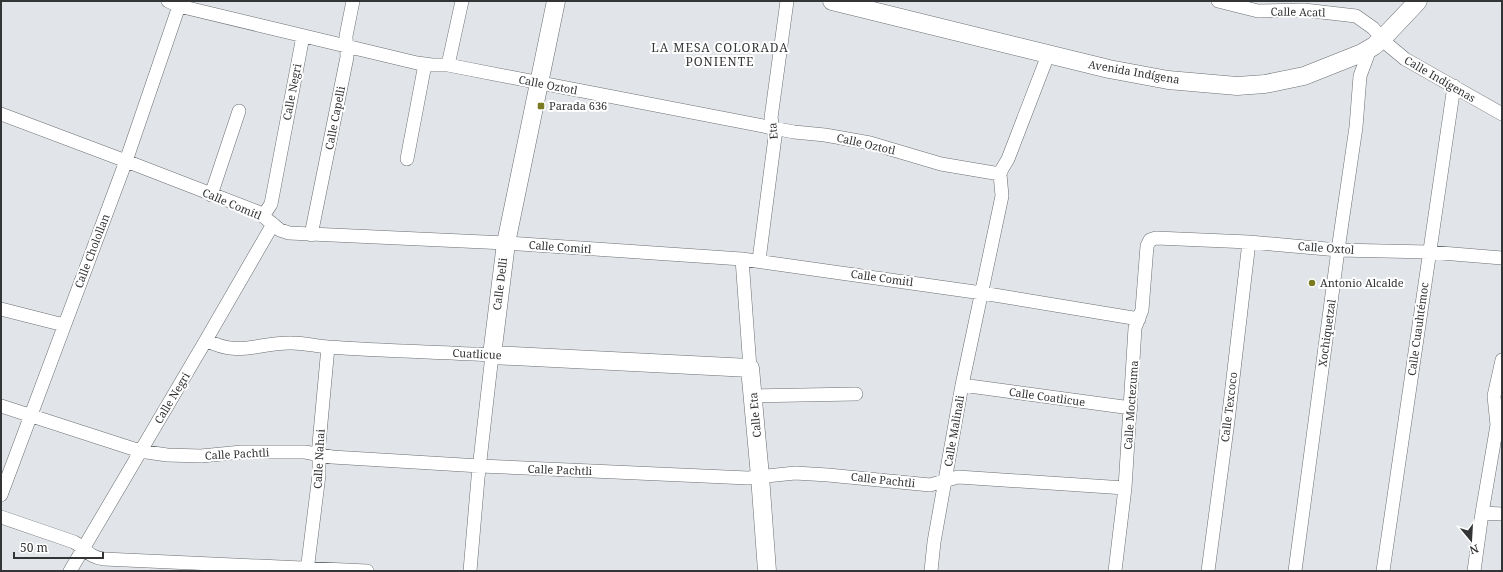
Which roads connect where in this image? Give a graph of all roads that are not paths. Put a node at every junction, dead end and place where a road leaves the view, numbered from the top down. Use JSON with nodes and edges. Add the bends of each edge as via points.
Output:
{"nodes":[{"id":1,"x":353,"y":1,"type":"edge"},
{"id":2,"x":462,"y":1,"type":"edge"},
{"id":3,"x":556,"y":1,"type":"edge"},
{"id":4,"x":787,"y":1,"type":"edge"},
{"id":5,"x":832,"y":1,"type":"edge"},
{"id":6,"x":1218,"y":1,"type":"edge"},
{"id":7,"x":1418,"y":1,"type":"edge"},
{"id":8,"x":171,"y":2,"type":"edge"},
{"id":9,"x":1356,"y":16,"type":"joint"},
{"id":10,"x":303,"y":36,"type":"junction"},
{"id":11,"x":1376,"y":43,"type":"junction"},
{"id":12,"x":347,"y":46,"type":"junction"},
{"id":13,"x":1048,"y":55,"type":"junction"},
{"id":14,"x":425,"y":64,"type":"junction"},
{"id":15,"x":448,"y":65,"type":"junction"},
{"id":16,"x":540,"y":83,"type":"junction"},
{"id":17,"x":1454,"y":86,"type":"junction"},
{"id":18,"x":239,"y":111,"type":"dead end"},
{"id":19,"x":1,"y":114,"type":"edge"},
{"id":20,"x":1502,"y":114,"type":"edge"},
{"id":21,"x":774,"y":127,"type":"junction"},
{"id":22,"x":407,"y":159,"type":"dead end"},
{"id":23,"x":126,"y":161,"type":"junction"},
{"id":24,"x":1000,"y":174,"type":"junction"},
{"id":25,"x":211,"y":195,"type":"junction"},
{"id":26,"x":268,"y":220,"type":"junction"},
{"id":27,"x":311,"y":235,"type":"junction"},
{"id":28,"x":1150,"y":240,"type":"joint"},
{"id":29,"x":1249,"y":242,"type":"junction"},
{"id":30,"x":506,"y":243,"type":"junction"},
{"id":31,"x":1338,"y":250,"type":"junction"},
{"id":32,"x":1429,"y":252,"type":"junction"},
{"id":33,"x":1502,"y":258,"type":"edge"},
{"id":34,"x":742,"y":259,"type":"junction"},
{"id":35,"x":759,"y":260,"type":"junction"},
{"id":36,"x":982,"y":293,"type":"junction"},
{"id":37,"x":1,"y":309,"type":"edge"},
{"id":38,"x":1138,"y":319,"type":"junction"},
{"id":39,"x":64,"y":325,"type":"junction"},
{"id":40,"x":206,"y":340,"type":"junction"},
{"id":41,"x":328,"y":347,"type":"junction"},
{"id":42,"x":492,"y":355,"type":"junction"},
{"id":43,"x":1502,"y":360,"type":"edge"},
{"id":44,"x":750,"y":368,"type":"junction"},
{"id":45,"x":1499,"y":383,"type":"edge"},
{"id":46,"x":962,"y":385,"type":"junction"},
{"id":47,"x":856,"y":394,"type":"dead end"},
{"id":48,"x":753,"y":396,"type":"junction"},
{"id":49,"x":1,"y":406,"type":"edge"},
{"id":50,"x":1131,"y":408,"type":"junction"},
{"id":51,"x":30,"y":416,"type":"junction"},
{"id":52,"x":140,"y":451,"type":"junction"},
{"id":53,"x":319,"y":455,"type":"junction"},
{"id":54,"x":480,"y":466,"type":"junction"},
{"id":55,"x":760,"y":476,"type":"junction"},
{"id":56,"x":946,"y":481,"type":"junction"},
{"id":57,"x":1125,"y":488,"type":"junction"},
{"id":58,"x":1,"y":495,"type":"edge"},
{"id":59,"x":1482,"y":513,"type":"junction"},
{"id":60,"x":1502,"y":514,"type":"edge"},
{"id":61,"x":1,"y":517,"type":"edge"},
{"id":62,"x":84,"y":549,"type":"junction"},
{"id":63,"x":307,"y":570,"type":"edge"},
{"id":64,"x":70,"y":571,"type":"edge"},
{"id":65,"x":367,"y":571,"type":"edge"},
{"id":66,"x":470,"y":571,"type":"edge"},
{"id":67,"x":767,"y":571,"type":"edge"},
{"id":68,"x":931,"y":571,"type":"edge"},
{"id":69,"x":1115,"y":571,"type":"edge"},
{"id":70,"x":1208,"y":571,"type":"edge"},
{"id":71,"x":1295,"y":571,"type":"edge"},
{"id":72,"x":1384,"y":571,"type":"edge"},
{"id":73,"x":1474,"y":571,"type":"edge"}],
"edges":[{"from":1,"to":12,"type":"street","name":"Calle Capelli","via":[[346,36]]},
{"from":2,"to":15,"type":"street"},
{"from":3,"to":16,"type":"street","name":"Calle Delli"},
{"from":4,"to":21,"type":"street","name":"Eta","via":[[771,118]]},
{"from":5,"to":13,"type":"street","name":"Avenida Indígena"},
{"from":6,"to":9,"type":"street","name":"Calle Acatl","via":[[1258,11],[1304,10]]},
{"from":7,"to":11,"type":"street","name":"Avenida Indígena"},
{"from":8,"to":10,"type":"street","name":"Calle Oztotl"},
{"from":8,"to":23,"type":"street","name":"Calle Cholollan"},
{"from":9,"to":11,"type":"street","name":"Calle Indígenas","via":[[1373,28]]},
{"from":10,"to":12,"type":"street","name":"Calle Oztotl"},
{"from":10,"to":26,"type":"street","name":"Calle Negri"},
{"from":11,"to":13,"type":"street","name":"Avenida Indígena","via":[[1304,76],[1265,84],[1237,86],[1141,76]]},
{"from":11,"to":17,"type":"street","name":"Calle Indígenas","via":[[1391,48],[1405,59]]},
{"from":11,"to":31,"type":"street","name":"Xochiquetzal","via":[[1360,76],[1356,127]]},
{"from":12,"to":14,"type":"street","name":"Calle Oztotl"},
{"from":12,"to":27,"type":"street","name":"Calle Capelli","via":[[347,57]]},
{"from":13,"to":24,"type":"street"},
{"from":14,"to":15,"type":"street","name":"Calle Oztotl"},
{"from":14,"to":22,"type":"street"},
{"from":15,"to":16,"type":"street","name":"Calle Oztotl"},
{"from":16,"to":21,"type":"street","name":"Calle Oztotl"},
{"from":16,"to":30,"type":"street","name":"Calle Delli"},
{"from":17,"to":20,"type":"street","name":"Calle Indígenas"},
{"from":17,"to":32,"type":"street","name":"Calle Cuauhtémoc"},
{"from":18,"to":25,"type":"street"},
{"from":19,"to":23,"type":"street","name":"Calle Comitl"},
{"from":21,"to":24,"type":"street","name":"Calle Oztotl","via":[[870,143],[941,164]]},
{"from":21,"to":35,"type":"street","name":"Eta","via":[[775,137]]},
{"from":23,"to":25,"type":"street","name":"Calle Comitl"},
{"from":23,"to":39,"type":"street","name":"Calle Cholollan"},
{"from":24,"to":36,"type":"street","name":"Calle Malinali","via":[[1002,196]]},
{"from":25,"to":26,"type":"street","name":"Calle Comitl","via":[[258,212]]},
{"from":26,"to":27,"type":"street","name":"Calle Comitl","via":[[284,232]]},
{"from":26,"to":40,"type":"street","name":"Calle Negri"},
{"from":27,"to":30,"type":"street","name":"Calle Comitl"},
{"from":28,"to":29,"type":"street","name":"Calle Oxtol","via":[[1156,238]]},
{"from":28,"to":38,"type":"street","name":"Calle Moctezuma","via":[[1147,246],[1142,310]]},
{"from":29,"to":31,"type":"street","name":"Calle Oxtol"},
{"from":29,"to":70,"type":"street","name":"Calle Texcoco"},
{"from":30,"to":34,"type":"street","name":"Calle Comitl"},
{"from":30,"to":42,"type":"street","name":"Calle Delli"},
{"from":31,"to":32,"type":"street","name":"Calle Oxtol"},
{"from":31,"to":71,"type":"street","name":"Xochiquetzal"},
{"from":32,"to":33,"type":"street","name":"Calle Oxtol"},
{"from":32,"to":72,"type":"street","name":"Calle Cuauhtémoc"},
{"from":34,"to":35,"type":"street","name":"Calle Comitl"},
{"from":34,"to":44,"type":"street","name":"Calle Eta"},
{"from":35,"to":36,"type":"street","name":"Calle Comitl"},
{"from":36,"to":38,"type":"street","name":"Calle Comitl"},
{"from":36,"to":46,"type":"street","name":"Calle Malinali"},
{"from":37,"to":39,"type":"street"},
{"from":38,"to":50,"type":"street","name":"Calle Moctezuma","via":[[1135,328]]},
{"from":39,"to":51,"type":"street","name":"Calle Cholollan"},
{"from":40,"to":41,"type":"street","name":"Cuatlicue","via":[[221,347],[236,349],[251,349],[280,343]]},
{"from":40,"to":52,"type":"street","name":"Calle Negri"},
{"from":41,"to":42,"type":"street","name":"Cuatlicue"},
{"from":41,"to":53,"type":"street","name":"Calle Nahai"},
{"from":42,"to":44,"type":"street","name":"Cuatlicue"},
{"from":42,"to":54,"type":"street","name":"Calle Delli"},
{"from":43,"to":45,"type":"street"},
{"from":44,"to":48,"type":"street","name":"Calle Eta"},
{"from":45,"to":59,"type":"street","via":[[1494,396],[1497,425]]},
{"from":46,"to":50,"type":"street","name":"Calle Coatlicue"},
{"from":46,"to":56,"type":"street","name":"Calle Malinali"},
{"from":47,"to":48,"type":"street"},
{"from":48,"to":55,"type":"street","name":"Calle Eta"},
{"from":49,"to":51,"type":"street","name":"Calle Pachtli"},
{"from":50,"to":57,"type":"street","name":"Calle Moctezuma"},
{"from":51,"to":52,"type":"street","name":"Calle Pachtli"},
{"from":51,"to":58,"type":"street","name":"Calle Cholollan"},
{"from":52,"to":53,"type":"street","name":"Calle Pachtli","via":[[182,456],[268,452],[305,452]]},
{"from":52,"to":62,"type":"street","name":"Calle Negri"},
{"from":53,"to":54,"type":"street","name":"Calle Pachtli"},
{"from":53,"to":63,"type":"street","name":"Calle Nahai","via":[[319,475]]},
{"from":54,"to":55,"type":"street","name":"Calle Pachtli","via":[[748,478]]},
{"from":54,"to":66,"type":"street","name":"Calle Delli"},
{"from":55,"to":56,"type":"street","name":"Calle Pachtli","via":[[828,475],[930,485]]},
{"from":55,"to":67,"type":"street","name":"Calle Eta"},
{"from":56,"to":57,"type":"street","name":"Calle Pachtli","via":[[958,477]]},
{"from":56,"to":68,"type":"street","name":"Calle Malinali"},
{"from":57,"to":69,"type":"street","name":"Calle Moctezuma"},
{"from":59,"to":60,"type":"street"},
{"from":59,"to":73,"type":"street"},
{"from":61,"to":62,"type":"street","via":[[74,542]]},
{"from":62,"to":63,"type":"street","via":[[95,558],[104,559]]},
{"from":62,"to":64,"type":"street","name":"Calle Negri"},
{"from":63,"to":65,"type":"street"}]}
